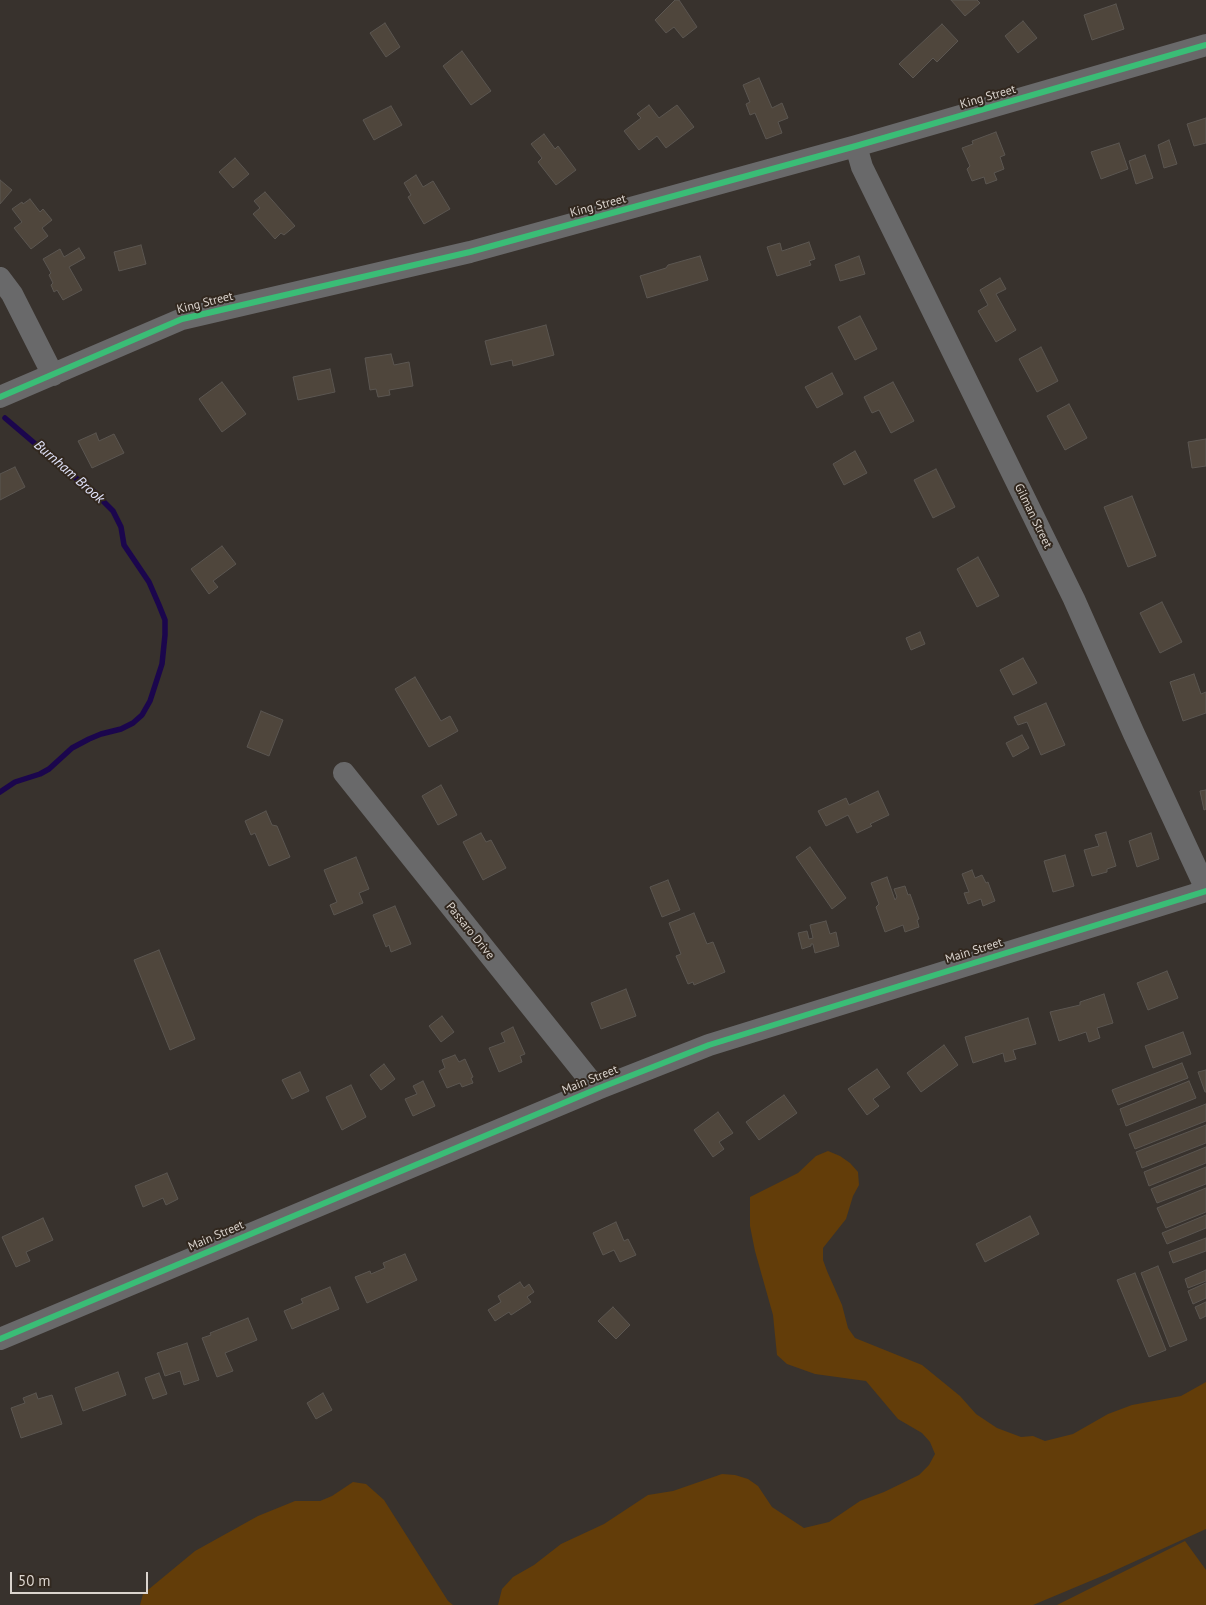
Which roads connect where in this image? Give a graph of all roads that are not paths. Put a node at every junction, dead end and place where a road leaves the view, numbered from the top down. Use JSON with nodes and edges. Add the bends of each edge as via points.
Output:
{"nodes":[{"id":1,"x":1206,"y":45,"type":"edge"},
{"id":2,"x":856,"y":146,"type":"junction"},
{"id":3,"x":0,"y":278,"type":"edge"},
{"id":4,"x":53,"y":375,"type":"junction"},
{"id":5,"x":0,"y":397,"type":"edge"},
{"id":6,"x":344,"y":773,"type":"dead end"},
{"id":7,"x":1206,"y":890,"type":"edge"},
{"id":8,"x":597,"y":1089,"type":"junction"},
{"id":9,"x":0,"y":1339,"type":"edge"}],
"edges":[{"from":1,"to":2,"type":"street","name":"King Street"},
{"from":2,"to":4,"type":"street","name":"King Street","via":[[470,252],[182,319]]},
{"from":2,"to":7,"type":"street","name":"Gilman Street","via":[[862,166],[1074,599]]},
{"from":3,"to":4,"type":"street","via":[[12,294]]},
{"from":4,"to":5,"type":"street","name":"King Street"},
{"from":6,"to":8,"type":"street","name":"Passaro Drive"},
{"from":7,"to":8,"type":"street","name":"Main Street","via":[[709,1045]]},
{"from":8,"to":9,"type":"street","name":"Main Street"}]}
